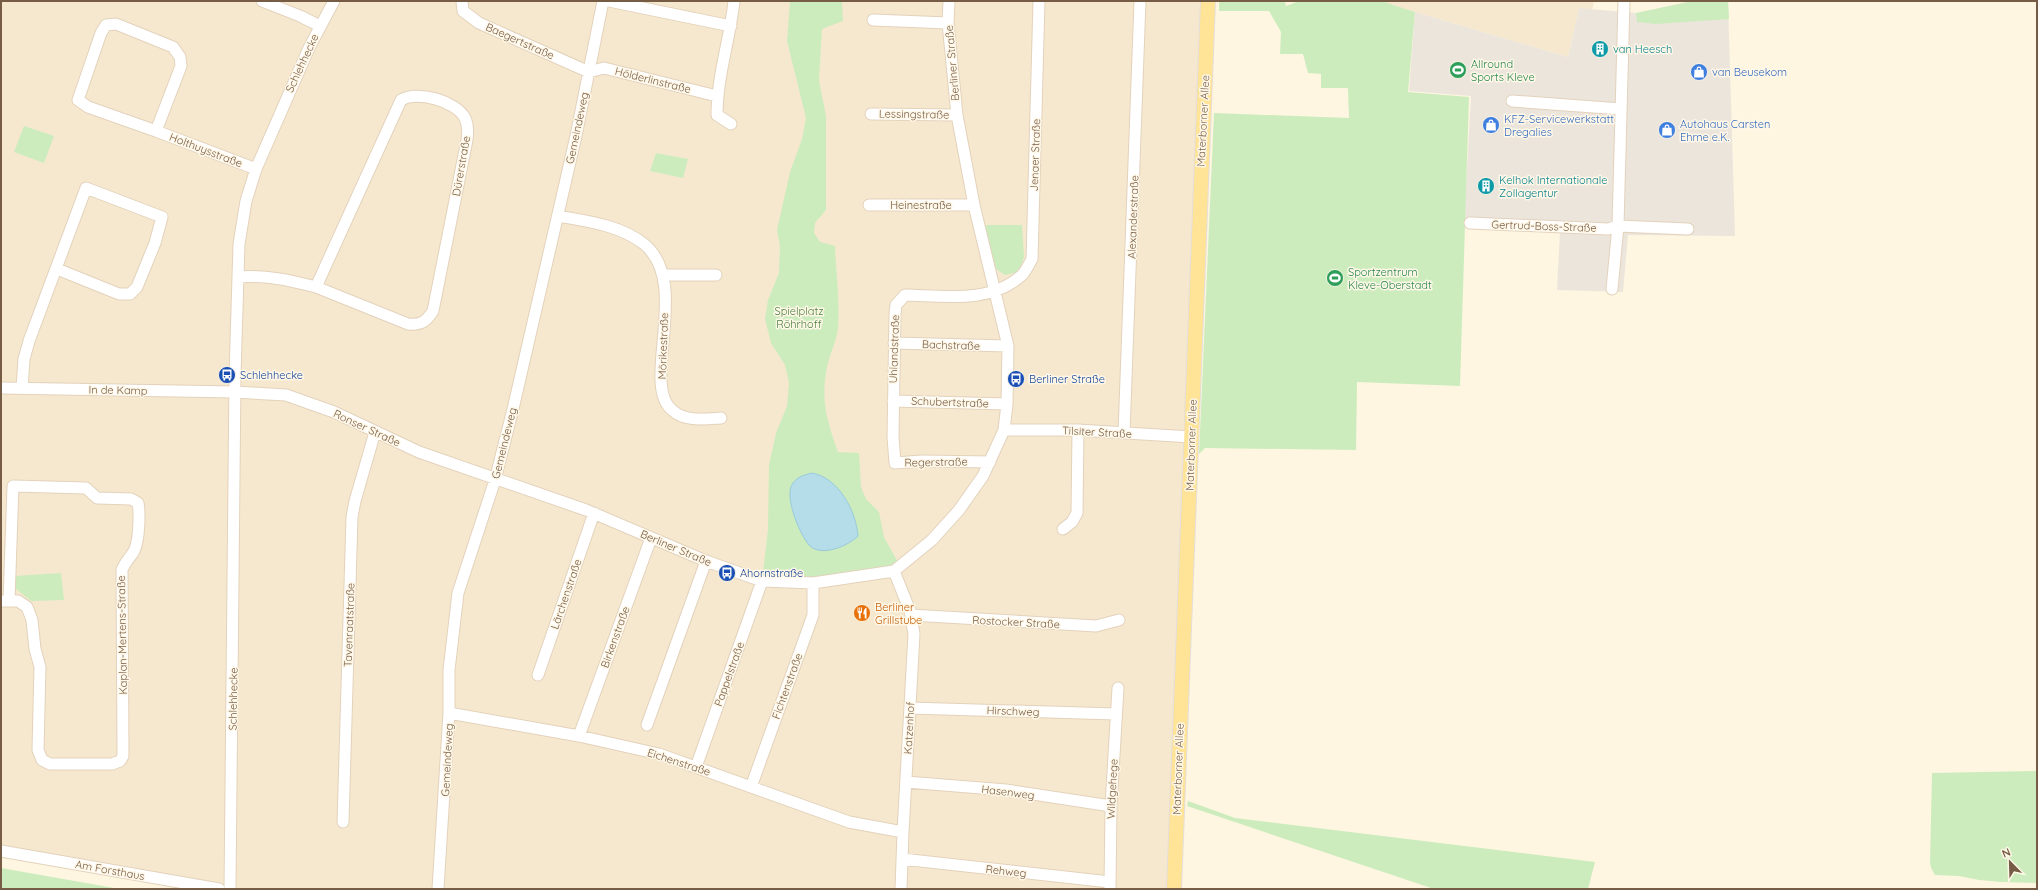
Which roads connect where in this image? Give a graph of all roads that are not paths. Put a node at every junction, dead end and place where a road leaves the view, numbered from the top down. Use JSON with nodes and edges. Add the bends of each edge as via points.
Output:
{"nodes":[{"id":1,"x":334,"y":1,"type":"edge"},
{"id":2,"x":462,"y":1,"type":"edge"},
{"id":3,"x":603,"y":1,"type":"edge"},
{"id":4,"x":609,"y":1,"type":"edge"},
{"id":5,"x":734,"y":1,"type":"edge"},
{"id":6,"x":949,"y":1,"type":"edge"},
{"id":7,"x":1039,"y":1,"type":"edge"},
{"id":8,"x":1140,"y":1,"type":"edge"},
{"id":9,"x":1208,"y":1,"type":"edge"},
{"id":10,"x":1624,"y":1,"type":"edge"},
{"id":11,"x":267,"y":2,"type":"edge"},
{"id":12,"x":873,"y":20,"type":"dead end"},
{"id":13,"x":948,"y":23,"type":"junction"},
{"id":14,"x":320,"y":26,"type":"junction"},
{"id":15,"x":731,"y":26,"type":"junction"},
{"id":16,"x":588,"y":72,"type":"junction"},
{"id":17,"x":717,"y":96,"type":"junction"},
{"id":18,"x":1512,"y":100,"type":"dead end"},
{"id":19,"x":1621,"y":109,"type":"junction"},
{"id":20,"x":871,"y":114,"type":"dead end"},
{"id":21,"x":957,"y":115,"type":"junction"},
{"id":22,"x":731,"y":124,"type":"dead end"},
{"id":23,"x":156,"y":131,"type":"junction"},
{"id":24,"x":256,"y":169,"type":"junction"},
{"id":25,"x":869,"y":205,"type":"dead end"},
{"id":26,"x":974,"y":205,"type":"junction"},
{"id":27,"x":558,"y":216,"type":"junction"},
{"id":28,"x":1470,"y":223,"type":"dead end"},
{"id":29,"x":1618,"y":226,"type":"junction"},
{"id":30,"x":1688,"y":229,"type":"dead end"},
{"id":31,"x":57,"y":269,"type":"junction"},
{"id":32,"x":664,"y":275,"type":"junction"},
{"id":33,"x":716,"y":275,"type":"dead end"},
{"id":34,"x":238,"y":277,"type":"junction"},
{"id":35,"x":316,"y":287,"type":"junction"},
{"id":36,"x":1612,"y":289,"type":"dead end"},
{"id":37,"x":996,"y":292,"type":"junction"},
{"id":38,"x":894,"y":343,"type":"junction"},
{"id":39,"x":1008,"y":346,"type":"junction"},
{"id":40,"x":1,"y":388,"type":"edge"},
{"id":41,"x":22,"y":388,"type":"junction"},
{"id":42,"x":235,"y":392,"type":"junction"},
{"id":43,"x":893,"y":401,"type":"junction"},
{"id":44,"x":1007,"y":404,"type":"junction"},
{"id":45,"x":721,"y":418,"type":"dead end"},
{"id":46,"x":1004,"y":430,"type":"junction"},
{"id":47,"x":1078,"y":430,"type":"junction"},
{"id":48,"x":376,"y":432,"type":"junction"},
{"id":49,"x":1124,"y":433,"type":"junction"},
{"id":50,"x":1191,"y":437,"type":"junction"},
{"id":51,"x":895,"y":449,"type":"joint"},
{"id":52,"x":990,"y":462,"type":"junction"},
{"id":53,"x":495,"y":480,"type":"junction"},
{"id":54,"x":594,"y":513,"type":"junction"},
{"id":55,"x":1063,"y":529,"type":"dead end"},
{"id":56,"x":651,"y":538,"type":"junction"},
{"id":57,"x":706,"y":561,"type":"junction"},
{"id":58,"x":894,"y":571,"type":"junction"},
{"id":59,"x":762,"y":581,"type":"junction"},
{"id":60,"x":813,"y":583,"type":"junction"},
{"id":61,"x":5,"y":601,"type":"edge"},
{"id":62,"x":911,"y":615,"type":"junction"},
{"id":63,"x":1119,"y":620,"type":"dead end"},
{"id":64,"x":538,"y":675,"type":"dead end"},
{"id":65,"x":1118,"y":688,"type":"dead end"},
{"id":66,"x":910,"y":708,"type":"junction"},
{"id":67,"x":449,"y":713,"type":"junction"},
{"id":68,"x":1116,"y":714,"type":"junction"},
{"id":69,"x":647,"y":726,"type":"dead end"},
{"id":70,"x":579,"y":736,"type":"junction"},
{"id":71,"x":696,"y":767,"type":"junction"},
{"id":72,"x":906,"y":782,"type":"junction"},
{"id":73,"x":751,"y":787,"type":"junction"},
{"id":74,"x":1111,"y":806,"type":"junction"},
{"id":75,"x":343,"y":822,"type":"dead end"},
{"id":76,"x":903,"y":832,"type":"junction"},
{"id":77,"x":1,"y":851,"type":"edge"},
{"id":78,"x":902,"y":859,"type":"junction"},
{"id":79,"x":1110,"y":885,"type":"edge"},
{"id":80,"x":219,"y":889,"type":"edge"},
{"id":81,"x":230,"y":889,"type":"edge"},
{"id":82,"x":438,"y":889,"type":"edge"},
{"id":83,"x":901,"y":889,"type":"edge"},
{"id":84,"x":1174,"y":889,"type":"edge"}],
"edges":[{"from":1,"to":14,"type":"street","name":"Schlehhecke"},
{"from":2,"to":16,"type":"street","name":"Baegertstraße","via":[[463,11],[479,23]]},
{"from":3,"to":16,"type":"street","name":"Gemeindeweg"},
{"from":4,"to":15,"type":"street"},
{"from":5,"to":15,"type":"street"},
{"from":6,"to":13,"type":"street","name":"Berliner Straße"},
{"from":7,"to":37,"type":"street","name":"Jenaer Straße","via":[[1032,259],[1022,274]]},
{"from":8,"to":49,"type":"street","name":"Alexanderstraße"},
{"from":9,"to":50,"type":"main road","name":"Materborner Allee"},
{"from":10,"to":19,"type":"street"},
{"from":11,"to":14,"type":"street"},
{"from":12,"to":13,"type":"street"},
{"from":13,"to":21,"type":"street","name":"Berliner Straße"},
{"from":14,"to":24,"type":"street","name":"Schlehhecke"},
{"from":15,"to":17,"type":"street"},
{"from":16,"to":17,"type":"street","name":"Hölderlinstraße","via":[[604,68]]},
{"from":16,"to":27,"type":"street","name":"Gemeindeweg"},
{"from":17,"to":22,"type":"street","via":[[717,115]]},
{"from":18,"to":19,"type":"street"},
{"from":19,"to":29,"type":"street"},
{"from":20,"to":21,"type":"street","name":"Lessingstraße"},
{"from":21,"to":26,"type":"street","name":"Berliner Straße"},
{"from":23,"to":23,"type":"street","name":"Holthuysstraße","via":[[181,66],[180,57],[173,47],[116,24],[106,25],[78,100],[88,107]]},
{"from":23,"to":24,"type":"street","name":"Holthuysstraße"},
{"from":24,"to":34,"type":"street","name":"Schlehhecke","via":[[246,201]]},
{"from":25,"to":26,"type":"street","name":"Heinestraße"},
{"from":26,"to":37,"type":"street","name":"Berliner Straße"},
{"from":27,"to":32,"type":"street","name":"Mörikestraße","via":[[601,224],[633,237],[656,257]]},
{"from":27,"to":53,"type":"street","name":"Gemeindeweg"},
{"from":28,"to":29,"type":"street","name":"Gertrud-Boss-Straße","via":[[1608,229]]},
{"from":29,"to":30,"type":"street","name":"Gertrud-Boss-Straße"},
{"from":29,"to":36,"type":"street"},
{"from":31,"to":31,"type":"street","via":[[86,188],[162,217],[155,243],[137,287],[130,294],[119,294]]},
{"from":31,"to":41,"type":"street","via":[[24,358]]},
{"from":32,"to":33,"type":"street"},
{"from":32,"to":45,"type":"street","name":"Mörikestraße","via":[[666,291],[661,384],[666,400],[671,410],[681,416],[694,419]]},
{"from":34,"to":35,"type":"street","name":"Dürerstraße","via":[[285,279]]},
{"from":34,"to":42,"type":"street","name":"Schlehhecke"},
{"from":35,"to":35,"type":"street","name":"Dürerstraße","via":[[408,324],[422,324],[428,318],[433,311],[467,140],[467,125],[460,112],[434,98],[420,95],[408,96],[401,100]]},
{"from":37,"to":38,"type":"street","name":"Uhlandstraße","via":[[975,296],[905,295],[896,305]]},
{"from":37,"to":39,"type":"street","name":"Berliner Straße"},
{"from":38,"to":39,"type":"street","name":"Bachstraße"},
{"from":38,"to":43,"type":"street","name":"Uhlandstraße"},
{"from":39,"to":44,"type":"street","name":"Berliner Straße"},
{"from":40,"to":41,"type":"street","name":"In de Kamp"},
{"from":41,"to":42,"type":"street","name":"In de Kamp"},
{"from":42,"to":48,"type":"street","name":"Ronser Straße","via":[[286,395],[334,412]]},
{"from":42,"to":81,"type":"street","name":"Schlehhecke"},
{"from":43,"to":44,"type":"street","name":"Schubertstraße"},
{"from":43,"to":51,"type":"street","name":"Uhlandstraße"},
{"from":44,"to":46,"type":"street","name":"Berliner Straße"},
{"from":46,"to":47,"type":"street","name":"Tilsiter Straße"},
{"from":46,"to":52,"type":"street","name":"Berliner Straße"},
{"from":47,"to":49,"type":"street","name":"Tilsiter Straße"},
{"from":47,"to":55,"type":"street","via":[[1077,513],[1072,522]]},
{"from":48,"to":53,"type":"street","name":"Ronser Straße","via":[[418,452]]},
{"from":48,"to":75,"type":"street","name":"Tavenraatstraße","via":[[352,517]]},
{"from":49,"to":50,"type":"street","name":"Tilsiter Straße"},
{"from":50,"to":84,"type":"main road","name":"Materborner Allee"},
{"from":51,"to":52,"type":"street","name":"Regerstraße","via":[[895,463]]},
{"from":52,"to":58,"type":"street","name":"Berliner Straße","via":[[983,476],[932,540]]},
{"from":53,"to":54,"type":"street","name":"Berliner Straße"},
{"from":53,"to":67,"type":"street","name":"Gemeindeweg","via":[[458,593],[449,670]]},
{"from":54,"to":56,"type":"street","name":"Berliner Straße"},
{"from":54,"to":64,"type":"street","name":"Lärchenstraße"},
{"from":56,"to":57,"type":"street","name":"Berliner Straße"},
{"from":56,"to":70,"type":"street","name":"Birkenstraße"},
{"from":57,"to":59,"type":"street","name":"Berliner Straße"},
{"from":57,"to":69,"type":"street"},
{"from":58,"to":60,"type":"street","name":"Berliner Straße"},
{"from":58,"to":62,"type":"street","name":"Katzenhof"},
{"from":59,"to":60,"type":"street","name":"Berliner Straße"},
{"from":59,"to":71,"type":"street","name":"Pappelstraße"},
{"from":60,"to":73,"type":"street","name":"Fichtenstraße","via":[[813,615]]},
{"from":61,"to":61,"type":"street","name":"Kaplan-Mertens-Straße","via":[[18,601],[27,607],[32,620],[35,650],[40,667],[38,750],[42,760],[50,764],[112,764],[120,761],[124,756],[122,570],[137,545],[138,503],[131,499],[97,498],[86,488],[13,486]]},
{"from":62,"to":63,"type":"street","name":"Rostocker Straße","via":[[1096,626]]},
{"from":62,"to":66,"type":"street","name":"Katzenhof","via":[[914,634]]},
{"from":65,"to":68,"type":"street","name":"Wildgehege"},
{"from":66,"to":68,"type":"street","name":"Hirschweg"},
{"from":66,"to":72,"type":"street","name":"Katzenhof"},
{"from":67,"to":70,"type":"street","name":"Eichenstraße"},
{"from":67,"to":82,"type":"street","name":"Gemeindeweg"},
{"from":68,"to":74,"type":"street","name":"Wildgehege"},
{"from":70,"to":71,"type":"street","name":"Eichenstraße","via":[[660,754]]},
{"from":71,"to":73,"type":"street","name":"Eichenstraße"},
{"from":72,"to":74,"type":"street","name":"Hasenweg","via":[[1006,790]]},
{"from":72,"to":76,"type":"street","name":"Katzenhof"},
{"from":73,"to":76,"type":"street","name":"Eichenstraße","via":[[849,822]]},
{"from":74,"to":79,"type":"street","name":"Wildgehege"},
{"from":76,"to":78,"type":"street","name":"Katzenhof"},
{"from":77,"to":80,"type":"street","name":"Am Forsthaus"},
{"from":78,"to":79,"type":"street","name":"Rehweg"},
{"from":78,"to":83,"type":"street","name":"Katzenhof"}]}
